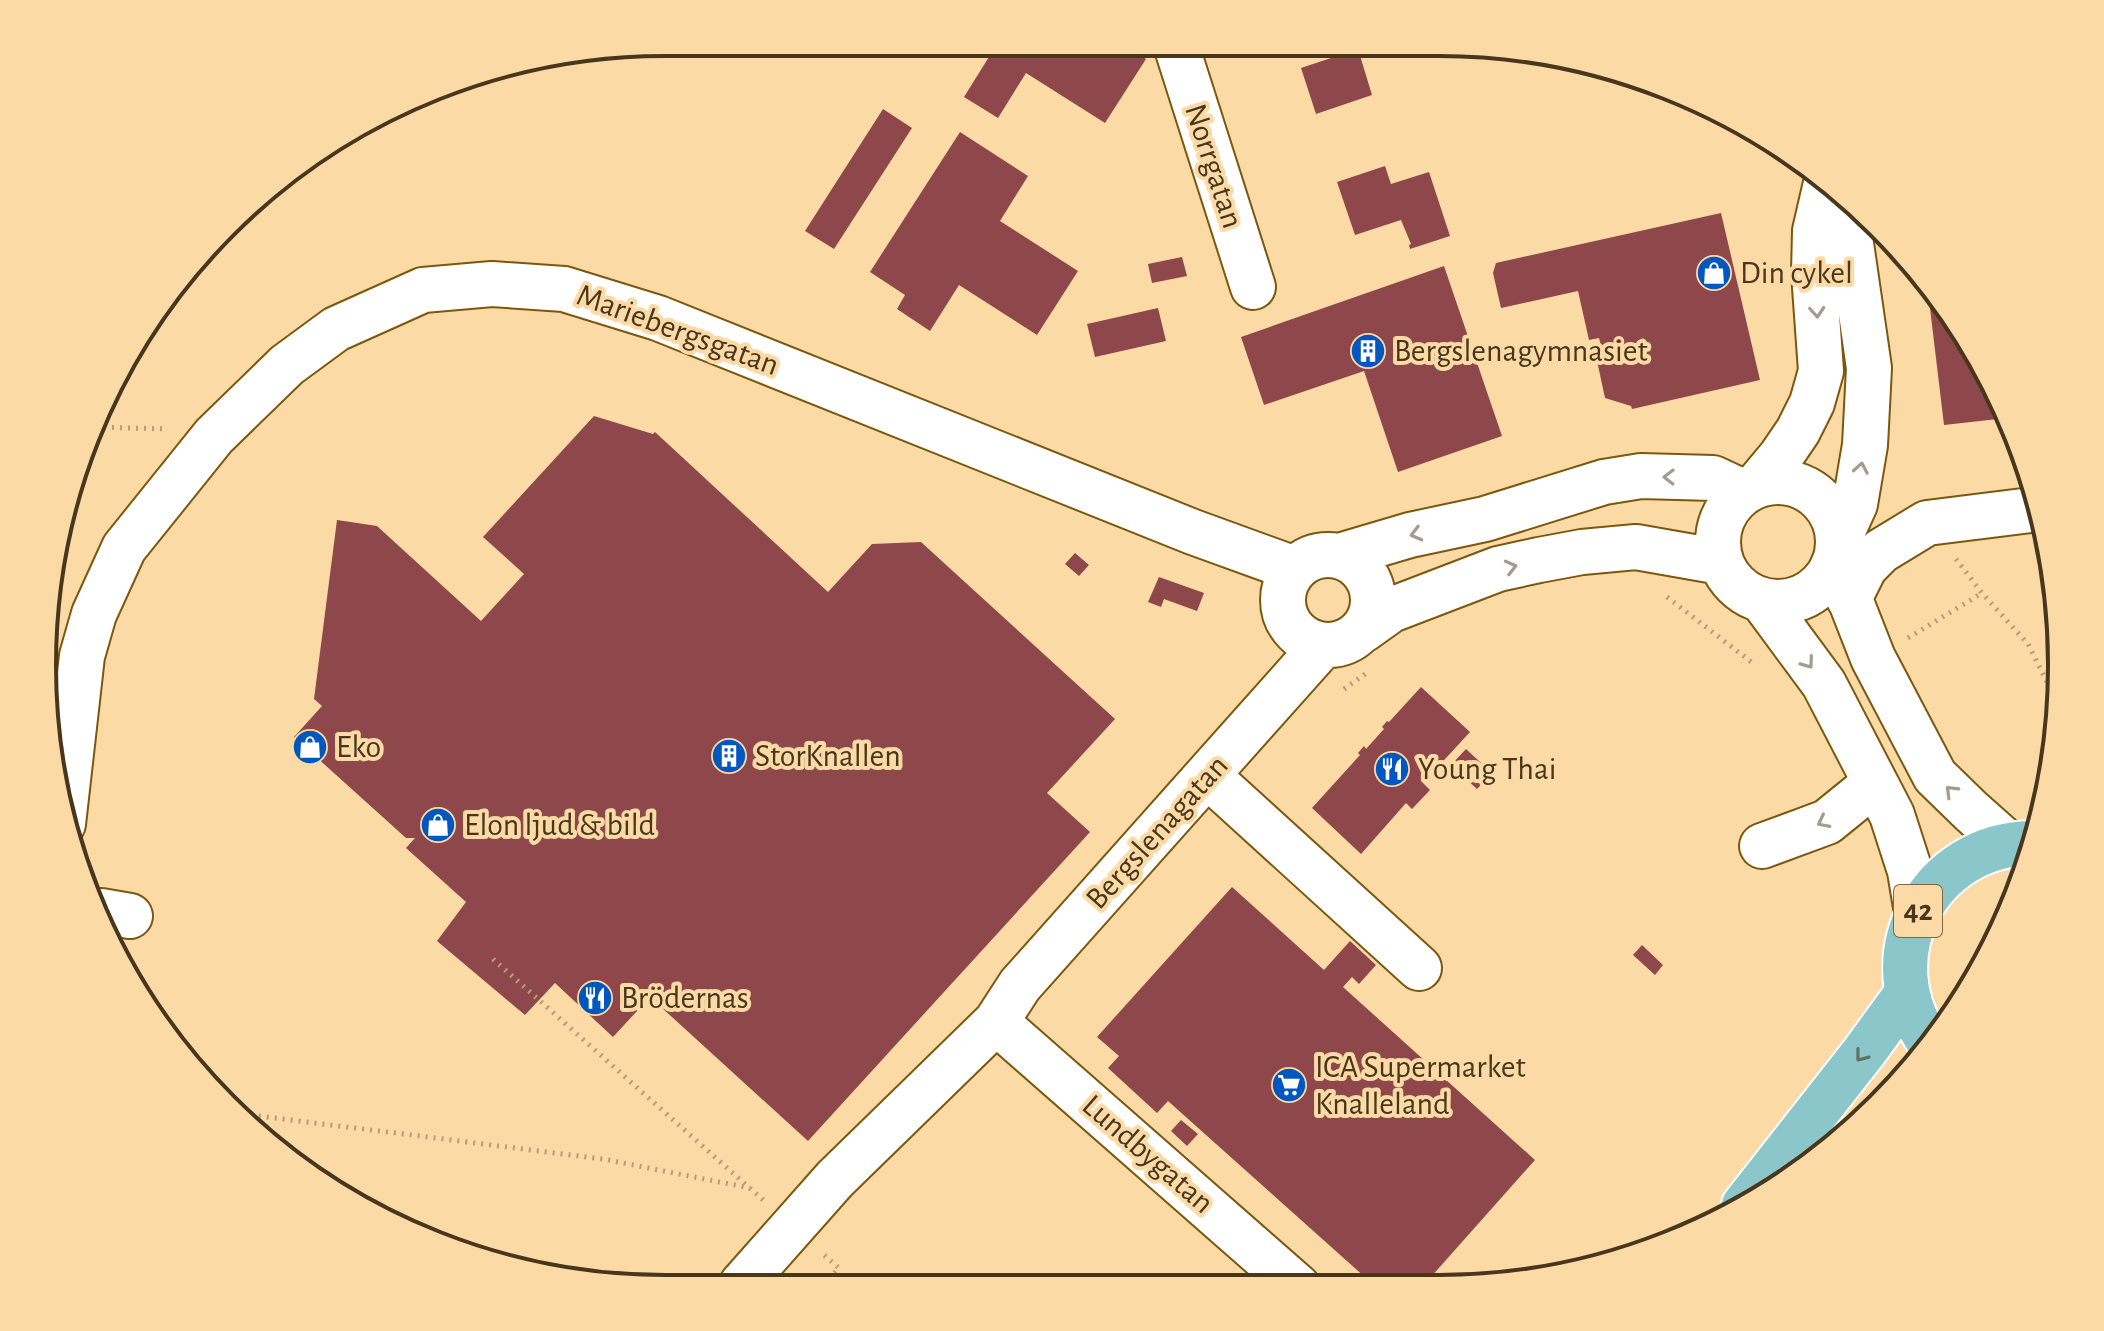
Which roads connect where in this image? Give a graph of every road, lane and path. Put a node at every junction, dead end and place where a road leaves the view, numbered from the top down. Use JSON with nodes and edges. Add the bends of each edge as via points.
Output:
{"nodes":[{"id":1,"x":1180,"y":56,"type":"edge"},
{"id":2,"x":1824,"y":193,"type":"edge"},
{"id":3,"x":1841,"y":208,"type":"edge"},
{"id":4,"x":1253,"y":287,"type":"dead end"},
{"id":5,"x":104,"y":427,"type":"edge"},
{"id":6,"x":214,"y":436,"type":"junction"},
{"id":7,"x":1750,"y":489,"type":"junction"},
{"id":8,"x":2027,"y":510,"type":"edge"},
{"id":9,"x":1339,"y":556,"type":"junction"},
{"id":10,"x":1721,"y":562,"type":"junction"},
{"id":11,"x":1840,"y":568,"type":"junction"},
{"id":12,"x":1295,"y":569,"type":"junction"},
{"id":13,"x":1762,"y":600,"type":"junction"},
{"id":14,"x":1323,"y":645,"type":"junction"},
{"id":15,"x":1367,"y":650,"type":"junction"},
{"id":16,"x":63,"y":654,"type":"edge"},
{"id":17,"x":1336,"y":695,"type":"dead end"},
{"id":18,"x":63,"y":756,"type":"edge"},
{"id":19,"x":1208,"y":776,"type":"junction"},
{"id":20,"x":1875,"y":783,"type":"junction"},
{"id":21,"x":2022,"y":843,"type":"edge"},
{"id":22,"x":1762,"y":846,"type":"dead end"},
{"id":23,"x":1917,"y":913,"type":"junction"},
{"id":24,"x":493,"y":959,"type":"dead end"},
{"id":25,"x":1419,"y":968,"type":"dead end"},
{"id":26,"x":1907,"y":993,"type":"junction"},
{"id":27,"x":996,"y":1022,"type":"junction"},
{"id":28,"x":1924,"y":1034,"type":"edge"},
{"id":29,"x":255,"y":1116,"type":"edge"},
{"id":30,"x":1763,"y":1181,"type":"edge"},
{"id":31,"x":750,"y":1188,"type":"junction"},
{"id":32,"x":792,"y":1228,"type":"junction"},
{"id":33,"x":750,"y":1275,"type":"edge"},
{"id":34,"x":833,"y":1275,"type":"edge"},
{"id":35,"x":1284,"y":1275,"type":"edge"}],
"edges":[{"from":1,"to":4,"type":"street","name":"Norrgatan"},
{"from":2,"to":7,"type":"street","one_way":true,"via":[[1815,231],[1814,273],[1821,371],[1798,431]]},
{"from":11,"to":3,"type":"street","one_way":true,"via":[[1865,445],[1869,368],[1848,223]]},
{"from":5,"to":6,"type":"path"},
{"from":6,"to":12,"type":"street","name":"Mariebergsgatan","via":[[287,365],[336,329],[423,290],[492,284],[564,289],[658,318]]},
{"from":6,"to":16,"type":"street","name":"Mariebergsgatan","via":[[124,548],[94,614]]},
{"from":7,"to":9,"type":"street","one_way":true,"via":[[1713,478],[1641,476],[1604,482]]},
{"from":7,"to":10,"type":"street","via":[[1720,523]]},
{"from":7,"to":11,"type":"street","via":[[1781,482],[1817,496],[1833,516]]},
{"from":8,"to":11,"type":"street","via":[[1927,523],[1865,567]]},
{"from":9,"to":12,"type":"street","via":[[1307,559]]},
{"from":9,"to":15,"type":"street","via":[[1364,572],[1371,586]]},
{"from":10,"to":13,"type":"street","via":[[1732,582]]},
{"from":15,"to":10,"type":"street","one_way":true,"via":[[1391,610],[1498,569],[1636,547]]},
{"from":11,"to":13,"type":"street","via":[[1804,596]]},
{"from":21,"to":11,"type":"street","one_way":true,"via":[[1971,811],[1935,776],[1873,658]]},
{"from":12,"to":14,"type":"street","via":[[1282,599],[1285,616],[1293,630]]},
{"from":13,"to":20,"type":"street","one_way":true,"via":[[1824,684]]},
{"from":14,"to":15,"type":"street","via":[[1351,639]]},
{"from":14,"to":19,"type":"street","name":"Bergslenagatan"},
{"from":15,"to":17,"type":"path"},
{"from":16,"to":18,"type":"street","name":"Mariebergsgatan"},
{"from":19,"to":25,"type":"street"},
{"from":19,"to":27,"type":"street","name":"Bergslenagatan","via":[[1020,985]]},
{"from":20,"to":22,"type":"street","one_way":true,"via":[[1827,822]]},
{"from":20,"to":23,"type":"street","via":[[1892,815]]},
{"from":21,"to":23,"type":"main road","number":"42","via":[[1980,853],[1955,867]]},
{"from":23,"to":26,"type":"main road","number":"42","via":[[1905,961]]},
{"from":24,"to":31,"type":"path"},
{"from":26,"to":28,"type":"main road","number":"42"},
{"from":26,"to":30,"type":"main road","one_way":true},
{"from":27,"to":32,"type":"street","name":"Bergslenagatan"},
{"from":27,"to":35,"type":"street","name":"Lundbygatan"},
{"from":29,"to":31,"type":"path","via":[[603,1159]]},
{"from":31,"to":32,"type":"path"},
{"from":32,"to":33,"type":"street","name":"Bergslenagatan"},
{"from":32,"to":34,"type":"path","via":[[839,1268]]}]}
